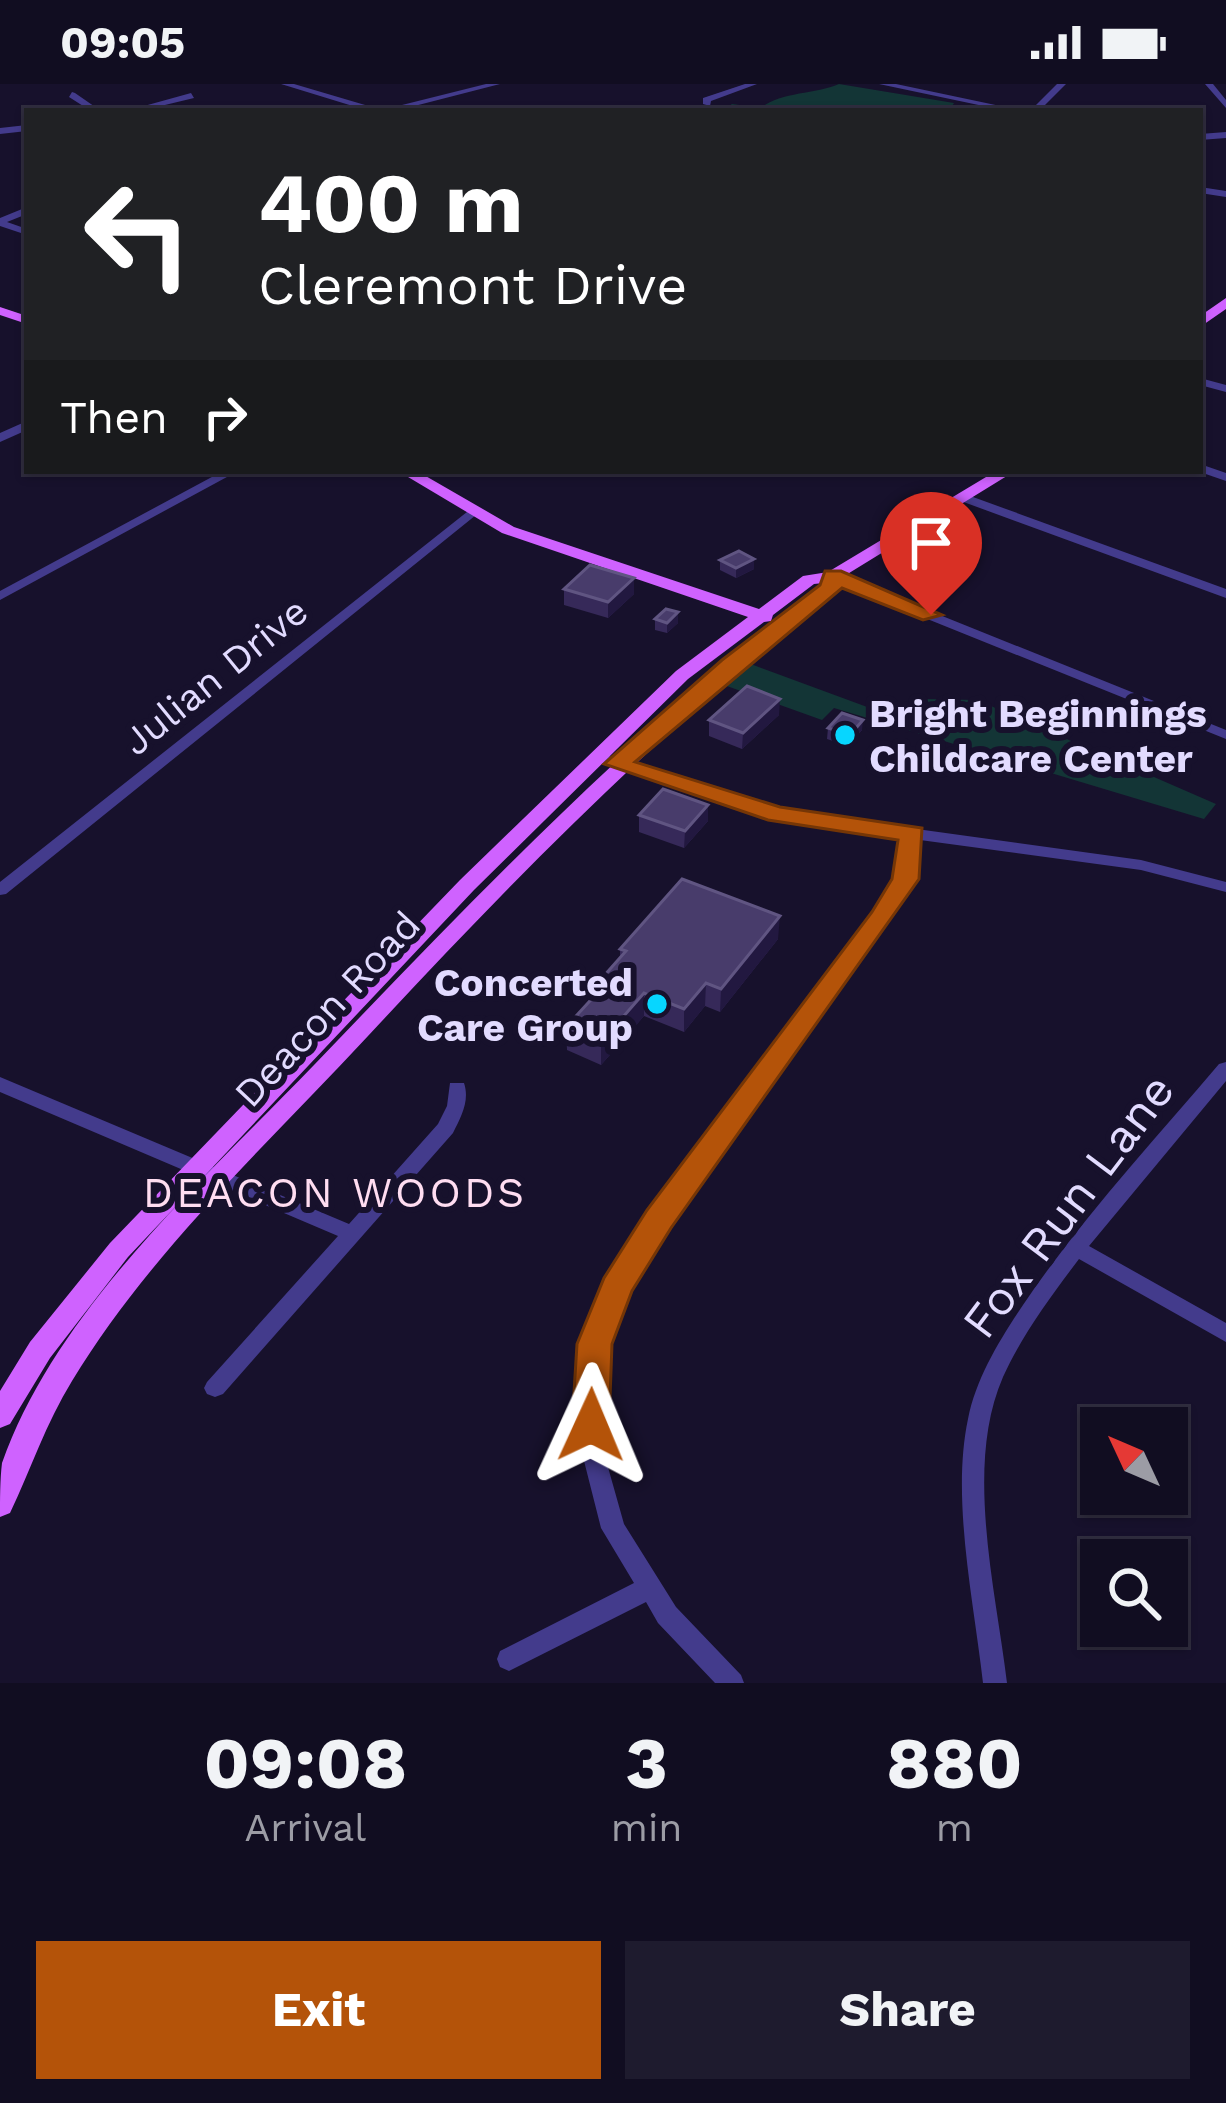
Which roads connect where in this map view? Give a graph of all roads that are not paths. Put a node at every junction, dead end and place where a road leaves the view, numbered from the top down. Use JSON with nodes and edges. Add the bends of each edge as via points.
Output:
{"nodes":[{"id":1,"x":285,"y":84,"type":"edge"},
{"id":2,"x":496,"y":84,"type":"edge"},
{"id":3,"x":753,"y":84,"type":"edge"},
{"id":4,"x":883,"y":84,"type":"edge"},
{"id":5,"x":1062,"y":84,"type":"edge"},
{"id":6,"x":1209,"y":84,"type":"edge"},
{"id":7,"x":72,"y":95,"type":"dead end"},
{"id":8,"x":190,"y":96,"type":"dead end"},
{"id":9,"x":1223,"y":99,"type":"edge"},
{"id":10,"x":706,"y":104,"type":"dead end"},
{"id":11,"x":92,"y":108,"type":"edge"},
{"id":12,"x":142,"y":108,"type":"edge"},
{"id":13,"x":371,"y":108,"type":"edge"},
{"id":14,"x":395,"y":108,"type":"edge"},
{"id":15,"x":1005,"y":108,"type":"edge"},
{"id":16,"x":1037,"y":108,"type":"edge"},
{"id":17,"x":1,"y":131,"type":"edge"},
{"id":18,"x":2,"y":152,"type":"edge"},
{"id":19,"x":1226,"y":302,"type":"edge"},
{"id":20,"x":1205,"y":319,"type":"edge"},
{"id":21,"x":1226,"y":320,"type":"edge"},
{"id":22,"x":226,"y":474,"type":"edge"},
{"id":23,"x":411,"y":474,"type":"edge"},
{"id":24,"x":1002,"y":474,"type":"edge"},
{"id":25,"x":962,"y":497,"type":"junction"},
{"id":26,"x":472,"y":512,"type":"junction"},
{"id":27,"x":833,"y":576,"type":"junction"},
{"id":28,"x":1226,"y":594,"type":"edge"},
{"id":29,"x":0,"y":596,"type":"edge"},
{"id":30,"x":770,"y":619,"type":"junction"},
{"id":31,"x":1226,"y":735,"type":"edge"},
{"id":32,"x":607,"y":761,"type":"junction"},
{"id":33,"x":913,"y":834,"type":"junction"},
{"id":34,"x":1226,"y":887,"type":"edge"},
{"id":35,"x":0,"y":890,"type":"edge"},
{"id":36,"x":1225,"y":1073,"type":"edge"},
{"id":37,"x":0,"y":1084,"type":"edge"},
{"id":38,"x":457,"y":1088,"type":"dead end"},
{"id":39,"x":210,"y":1172,"type":"junction"},
{"id":40,"x":352,"y":1234,"type":"junction"},
{"id":41,"x":1078,"y":1249,"type":"junction"},
{"id":42,"x":1226,"y":1333,"type":"edge"},
{"id":43,"x":215,"y":1388,"type":"dead end"},
{"id":44,"x":0,"y":1416,"type":"edge"},
{"id":45,"x":0,"y":1504,"type":"edge"},
{"id":46,"x":647,"y":1588,"type":"junction"},
{"id":47,"x":509,"y":1659,"type":"dead end"},
{"id":48,"x":732,"y":1683,"type":"edge"},
{"id":49,"x":995,"y":1683,"type":"edge"}],
"edges":[{"from":1,"to":13,"type":"street"},
{"from":2,"to":14,"type":"street"},
{"from":3,"to":10,"type":"street"},
{"from":4,"to":15,"type":"street"},
{"from":5,"to":16,"type":"street"},
{"from":6,"to":9,"type":"street"},
{"from":7,"to":11,"type":"street"},
{"from":8,"to":12,"type":"street"},
{"from":17,"to":18,"type":"street"},
{"from":19,"to":20,"type":"main road"},
{"from":20,"to":21,"type":"street"},
{"from":22,"to":29,"type":"street"},
{"from":23,"to":26,"type":"main road"},
{"from":24,"to":25,"type":"main road","name":"Deacon Road"},
{"from":25,"to":27,"type":"main road","name":"Deacon Road"},
{"from":25,"to":28,"type":"street"},
{"from":26,"to":30,"type":"main road"},
{"from":26,"to":35,"type":"street","name":"Julian Drive"},
{"from":27,"to":30,"type":"main road","name":"Deacon Road","via":[[831,588]]},
{"from":27,"to":31,"type":"street"},
{"from":30,"to":32,"type":"main road","name":"Deacon Road","via":[[682,675]]},
{"from":32,"to":33,"type":"street","via":[[777,815]]},
{"from":32,"to":39,"type":"main road","name":"Deacon Road"},
{"from":33,"to":34,"type":"street","via":[[1141,865]]},
{"from":33,"to":46,"type":"street","via":[[900,891],[659,1219],[604,1314],[590,1374],[593,1453],[605,1507]]},
{"from":36,"to":41,"type":"street","name":"Fox Run Lane"},
{"from":37,"to":39,"type":"street"},
{"from":38,"to":40,"type":"street","via":[[446,1128]]},
{"from":39,"to":40,"type":"street"},
{"from":39,"to":44,"type":"main road","name":"Deacon Road","via":[[86,1289]]},
{"from":39,"to":45,"type":"main road","name":"Deacon Road","via":[[81,1336]]},
{"from":40,"to":43,"type":"street"},
{"from":41,"to":42,"type":"street"},
{"from":41,"to":49,"type":"street","name":"Fox Run Lane","via":[[1008,1343],[979,1418],[976,1483]]},
{"from":46,"to":47,"type":"street"},
{"from":46,"to":48,"type":"street","via":[[689,1644]]}]}
